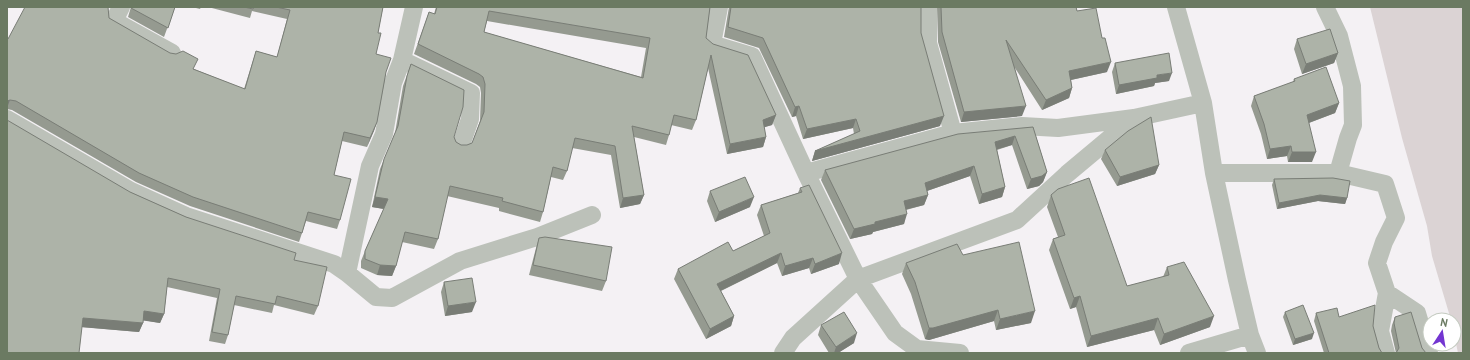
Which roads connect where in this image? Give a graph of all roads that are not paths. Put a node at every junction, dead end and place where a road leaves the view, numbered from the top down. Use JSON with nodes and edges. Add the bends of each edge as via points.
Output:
{"nodes":[{"id":1,"x":121,"y":7,"type":"edge"},
{"id":2,"x":414,"y":7,"type":"edge"},
{"id":3,"x":719,"y":7,"type":"edge"},
{"id":4,"x":928,"y":7,"type":"edge"},
{"id":5,"x":1176,"y":7,"type":"edge"},
{"id":6,"x":1325,"y":7,"type":"edge"},
{"id":7,"x":172,"y":53,"type":"edge"},
{"id":8,"x":402,"y":60,"type":"junction"},
{"id":9,"x":1203,"y":103,"type":"junction"},
{"id":10,"x":7,"y":118,"type":"edge"},
{"id":11,"x":1134,"y":118,"type":"junction"},
{"id":12,"x":953,"y":133,"type":"junction"},
{"id":13,"x":461,"y":145,"type":"edge"},
{"id":14,"x":806,"y":173,"type":"junction"},
{"id":15,"x":1214,"y":173,"type":"junction"},
{"id":16,"x":1338,"y":173,"type":"junction"},
{"id":17,"x":592,"y":215,"type":"dead end"},
{"id":18,"x":347,"y":273,"type":"junction"},
{"id":19,"x":858,"y":279,"type":"junction"},
{"id":20,"x":1387,"y":293,"type":"junction"},
{"id":21,"x":1250,"y":335,"type":"junction"},
{"id":22,"x":784,"y":353,"type":"edge"},
{"id":23,"x":960,"y":353,"type":"edge"},
{"id":24,"x":1189,"y":353,"type":"edge"},
{"id":25,"x":1257,"y":353,"type":"edge"},
{"id":26,"x":1386,"y":353,"type":"edge"},
{"id":27,"x":1429,"y":353,"type":"edge"}],
"edges":[{"from":1,"to":7,"type":"street","via":[[114,21]]},
{"from":2,"to":8,"type":"street"},
{"from":3,"to":14,"type":"street","via":[[712,44],[752,56]]},
{"from":4,"to":12,"type":"street","via":[[928,43]]},
{"from":5,"to":9,"type":"street"},
{"from":6,"to":16,"type":"street","via":[[1339,36],[1352,86],[1353,125]]},
{"from":8,"to":13,"type":"street","via":[[471,93],[470,119]]},
{"from":8,"to":18,"type":"street","via":[[394,83],[384,134],[370,166]]},
{"from":9,"to":11,"type":"street"},
{"from":9,"to":15,"type":"street"},
{"from":10,"to":18,"type":"street","via":[[131,191],[186,216],[334,264]]},
{"from":11,"to":12,"type":"street","via":[[1058,128],[1022,126]]},
{"from":11,"to":19,"type":"street","via":[[1017,220]]},
{"from":12,"to":14,"type":"street"},
{"from":14,"to":19,"type":"street"},
{"from":15,"to":16,"type":"street"},
{"from":15,"to":21,"type":"street"},
{"from":16,"to":20,"type":"street","via":[[1385,184],[1396,218],[1384,242],[1378,263]]},
{"from":17,"to":18,"type":"street","via":[[537,237],[460,261],[392,298],[376,297]]},
{"from":19,"to":22,"type":"street","via":[[793,338]]},
{"from":19,"to":23,"type":"street","via":[[895,333],[917,349]]},
{"from":20,"to":26,"type":"street","via":[[1380,331]]},
{"from":20,"to":27,"type":"street","via":[[1417,313]]},
{"from":21,"to":24,"type":"street"},
{"from":21,"to":25,"type":"street"}]}
